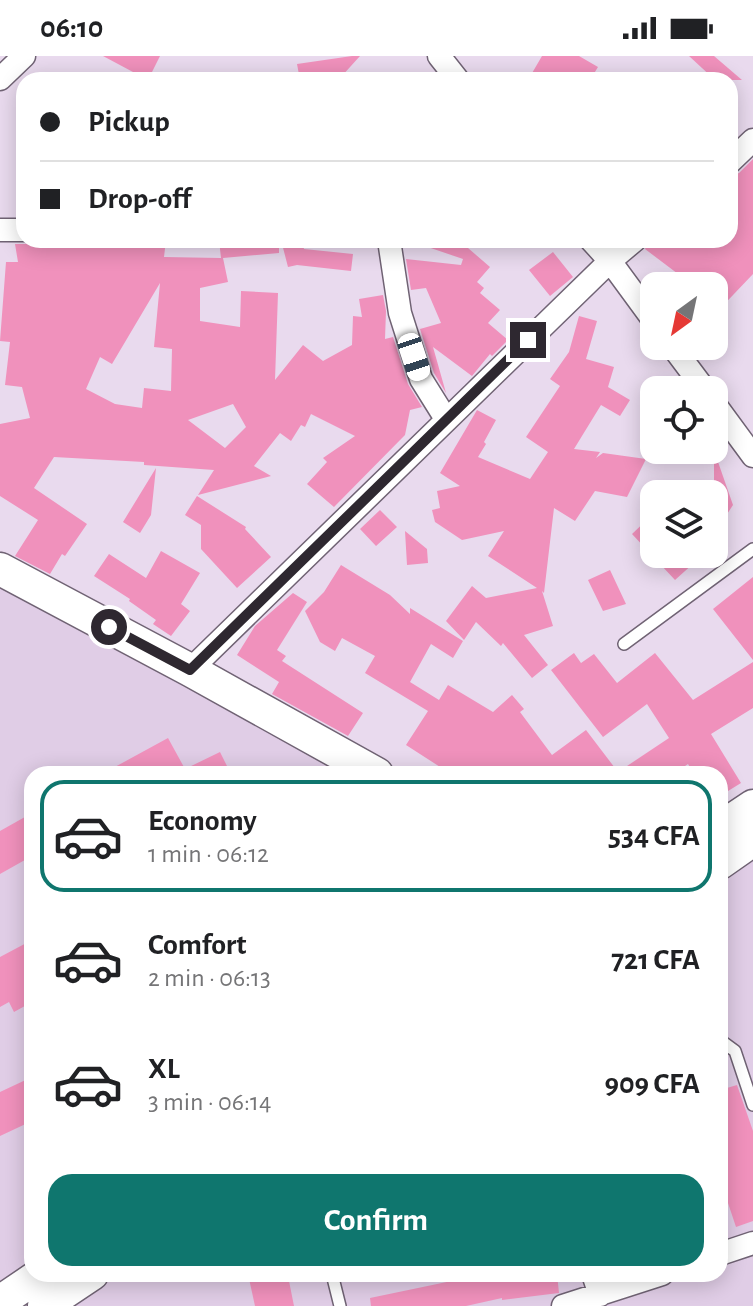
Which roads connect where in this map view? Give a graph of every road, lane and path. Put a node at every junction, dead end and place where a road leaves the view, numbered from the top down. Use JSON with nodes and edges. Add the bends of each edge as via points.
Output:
{"nodes":[{"id":1,"x":24,"y":56,"type":"edge"},
{"id":2,"x":439,"y":56,"type":"edge"},
{"id":3,"x":452,"y":72,"type":"edge"},
{"id":4,"x":0,"y":79,"type":"edge"},
{"id":5,"x":753,"y":140,"type":"edge"},
{"id":6,"x":738,"y":154,"type":"edge"},
{"id":7,"x":390,"y":248,"type":"edge"},
{"id":8,"x":598,"y":248,"type":"edge"},
{"id":9,"x":625,"y":248,"type":"edge"},
{"id":10,"x":610,"y":261,"type":"junction"},
{"id":11,"x":640,"y":302,"type":"edge"},
{"id":12,"x":446,"y":419,"type":"junction"},
{"id":13,"x":728,"y":422,"type":"edge"},
{"id":14,"x":753,"y":456,"type":"edge"},
{"id":15,"x":753,"y":549,"type":"edge"},
{"id":16,"x":0,"y":569,"type":"edge"},
{"id":17,"x":624,"y":644,"type":"dead end"},
{"id":18,"x":190,"y":670,"type":"junction"},
{"id":19,"x":363,"y":766,"type":"edge"},
{"id":20,"x":753,"y":806,"type":"edge"},
{"id":21,"x":728,"y":823,"type":"edge"},
{"id":22,"x":753,"y":840,"type":"edge"},
{"id":23,"x":728,"y":857,"type":"edge"},
{"id":24,"x":728,"y":1046,"type":"edge"},
{"id":25,"x":752,"y":1098,"type":"edge"},
{"id":26,"x":753,"y":1243,"type":"edge"},
{"id":27,"x":728,"y":1251,"type":"edge"},
{"id":28,"x":29,"y":1282,"type":"edge"},
{"id":29,"x":80,"y":1282,"type":"edge"},
{"id":30,"x":334,"y":1282,"type":"edge"},
{"id":31,"x":596,"y":1284,"type":"edge"},
{"id":32,"x":0,"y":1302,"type":"edge"},
{"id":33,"x":44,"y":1306,"type":"edge"},
{"id":34,"x":340,"y":1306,"type":"edge"},
{"id":35,"x":563,"y":1306,"type":"edge"}],
"edges":[{"from":1,"to":4,"type":"street"},
{"from":2,"to":3,"type":"street"},
{"from":5,"to":6,"type":"street"},
{"from":7,"to":12,"type":"street","via":[[400,313],[421,379]]},
{"from":8,"to":10,"type":"street"},
{"from":9,"to":10,"type":"street"},
{"from":10,"to":11,"type":"street"},
{"from":10,"to":12,"type":"street"},
{"from":12,"to":18,"type":"street"},
{"from":13,"to":14,"type":"street"},
{"from":15,"to":17,"type":"lane"},
{"from":16,"to":18,"type":"street"},
{"from":18,"to":19,"type":"street"},
{"from":20,"to":21,"type":"street"},
{"from":22,"to":23,"type":"street"},
{"from":24,"to":25,"type":"lane","via":[[735,1051]]},
{"from":26,"to":27,"type":"street"},
{"from":28,"to":32,"type":"street"},
{"from":29,"to":33,"type":"street"},
{"from":30,"to":34,"type":"lane"},
{"from":31,"to":35,"type":"street"}]}
